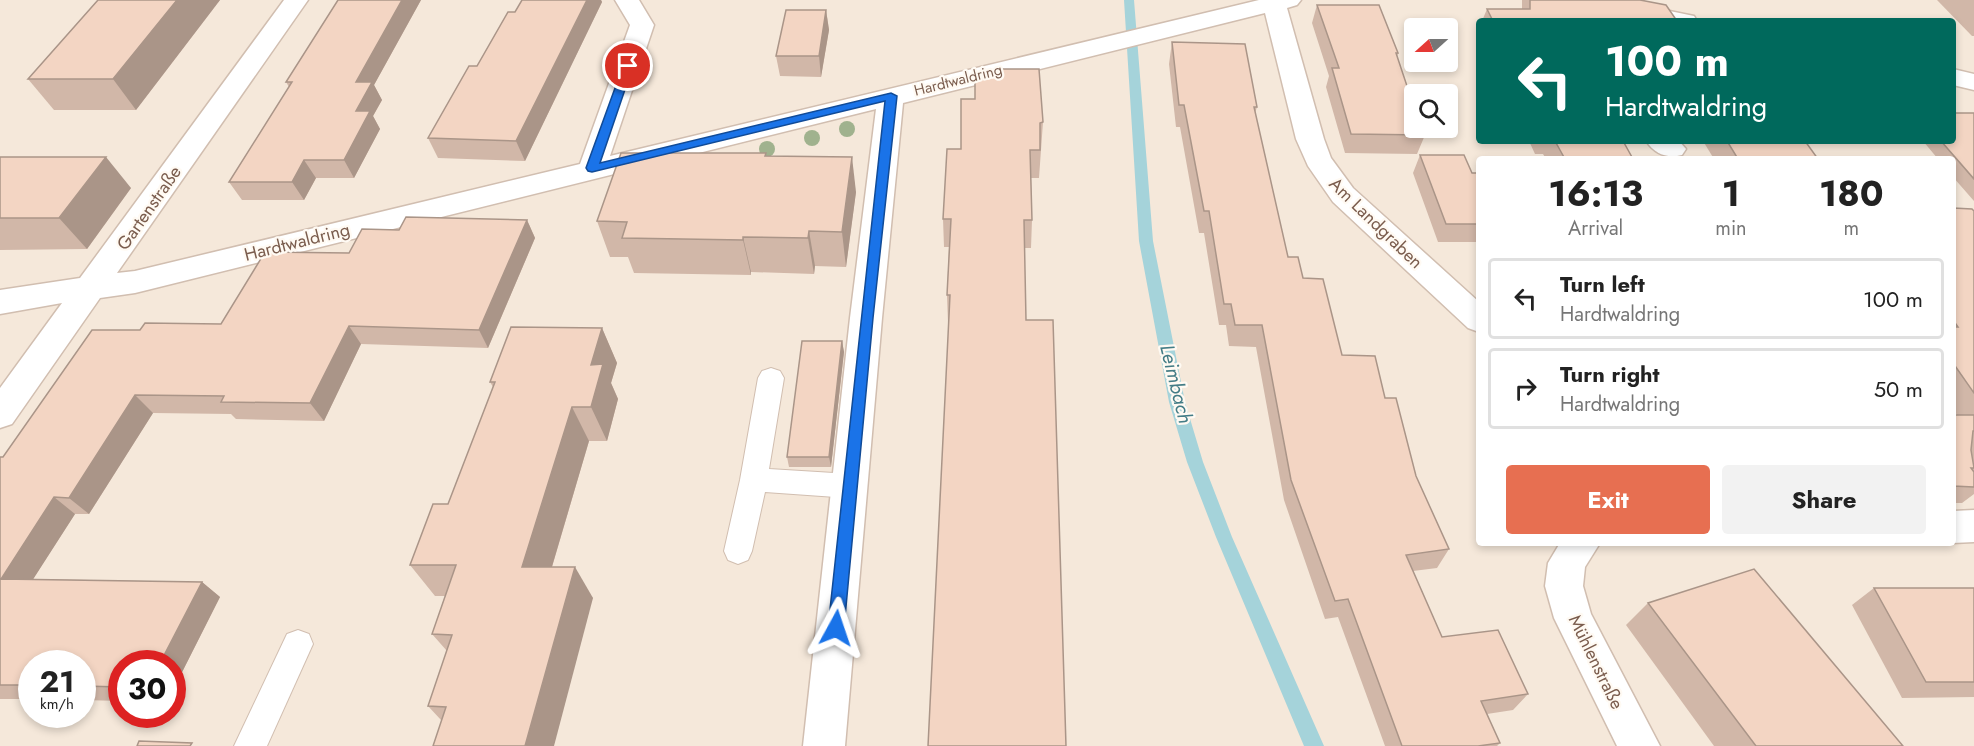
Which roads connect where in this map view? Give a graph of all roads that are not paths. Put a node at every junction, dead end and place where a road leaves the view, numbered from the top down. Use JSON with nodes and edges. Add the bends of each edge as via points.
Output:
{"nodes":[{"id":1,"x":296,"y":0,"type":"edge"},
{"id":2,"x":627,"y":0,"type":"edge"},
{"id":3,"x":1560,"y":0,"type":"edge"},
{"id":4,"x":1580,"y":0,"type":"edge"},
{"id":5,"x":1281,"y":2,"type":"edge"},
{"id":6,"x":1570,"y":18,"type":"edge"},
{"id":7,"x":1670,"y":18,"type":"edge"},
{"id":8,"x":1956,"y":78,"type":"edge"},
{"id":9,"x":1974,"y":82,"type":"edge"},
{"id":10,"x":891,"y":96,"type":"junction"},
{"id":11,"x":592,"y":168,"type":"junction"},
{"id":12,"x":92,"y":289,"type":"junction"},
{"id":13,"x":0,"y":302,"type":"edge"},
{"id":14,"x":1476,"y":317,"type":"edge"},
{"id":15,"x":771,"y":378,"type":"dead end"},
{"id":16,"x":0,"y":414,"type":"edge"},
{"id":17,"x":754,"y":480,"type":"junction"},
{"id":18,"x":850,"y":486,"type":"junction"},
{"id":19,"x":1974,"y":526,"type":"edge"},
{"id":20,"x":1956,"y":527,"type":"edge"},
{"id":21,"x":1579,"y":546,"type":"edge"},
{"id":22,"x":738,"y":551,"type":"dead end"},
{"id":23,"x":298,"y":644,"type":"dead end"},
{"id":24,"x":250,"y":746,"type":"edge"},
{"id":25,"x":824,"y":746,"type":"edge"},
{"id":26,"x":1639,"y":746,"type":"edge"}],
"edges":[{"from":1,"to":12,"type":"street","name":"Gartenstraße"},
{"from":2,"to":11,"type":"street","via":[[642,25]]},
{"from":3,"to":6,"type":"street"},
{"from":4,"to":7,"type":"street"},
{"from":5,"to":10,"type":"street","name":"Hardtwaldring"},
{"from":5,"to":14,"type":"street","name":"Am Landgraben","via":[[1310,139],[1318,160],[1364,216]]},
{"from":8,"to":9,"type":"street"},
{"from":10,"to":11,"type":"street","name":"Hardtwaldring"},
{"from":10,"to":18,"type":"street"},
{"from":11,"to":12,"type":"street","name":"Hardtwaldring","via":[[196,268]]},
{"from":12,"to":13,"type":"street","name":"Hardtwaldring"},
{"from":12,"to":16,"type":"street","name":"Gartenstraße"},
{"from":15,"to":17,"type":"lane"},
{"from":17,"to":18,"type":"lane"},
{"from":17,"to":22,"type":"lane"},
{"from":18,"to":25,"type":"street"},
{"from":19,"to":20,"type":"street"},
{"from":21,"to":26,"type":"street","name":"Mühlenstraße","via":[[1567,563],[1564,586],[1573,618]]},
{"from":23,"to":24,"type":"lane"}]}
